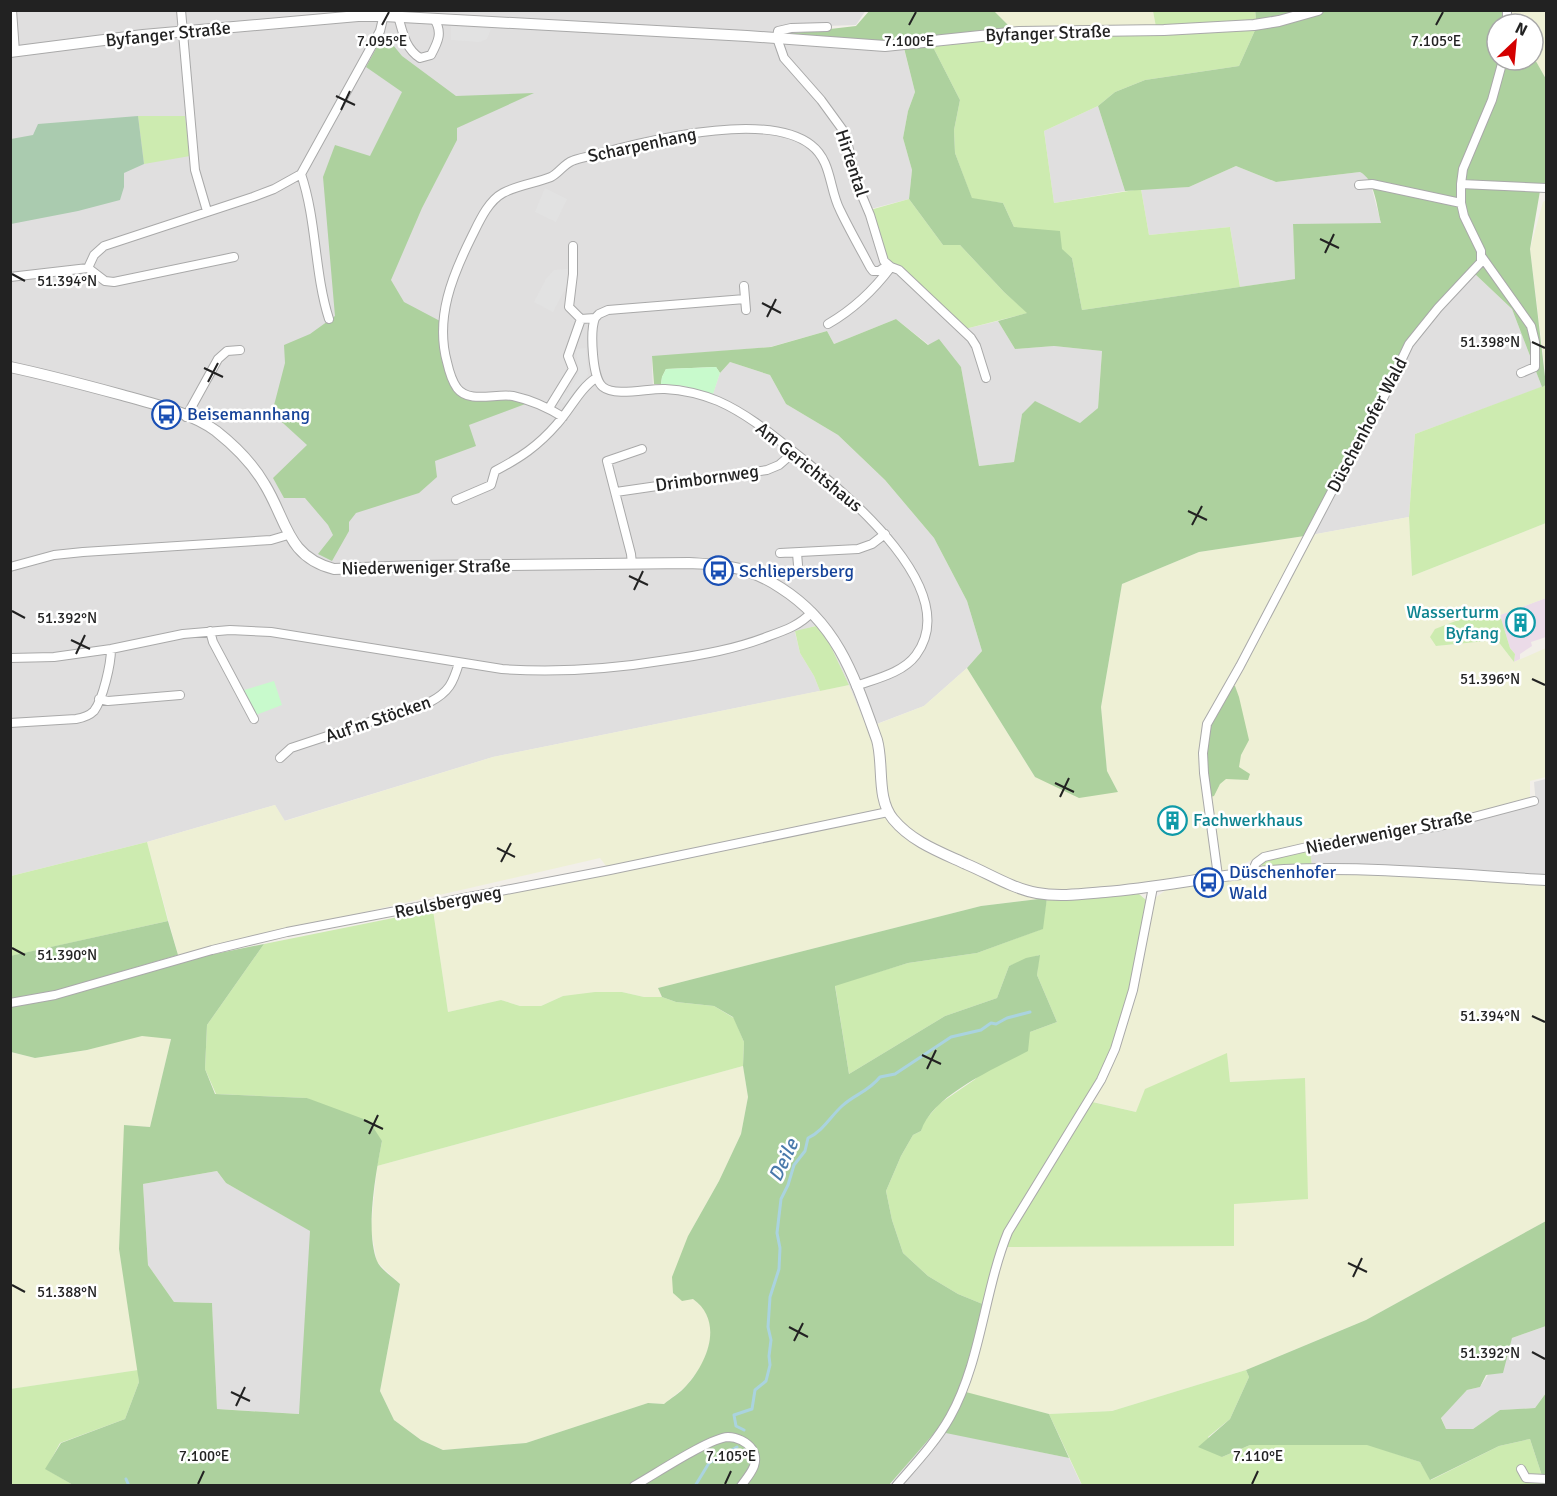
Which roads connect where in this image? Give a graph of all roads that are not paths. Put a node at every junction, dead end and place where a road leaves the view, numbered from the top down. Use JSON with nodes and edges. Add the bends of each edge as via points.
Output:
{"nodes":[{"id":1,"x":12,"y":10,"type":"edge"},
{"id":2,"x":181,"y":10,"type":"edge"},
{"id":3,"x":1318,"y":10,"type":"edge"},
{"id":4,"x":384,"y":13,"type":"edge"},
{"id":5,"x":398,"y":16,"type":"junction"},
{"id":6,"x":434,"y":19,"type":"junction"},
{"id":7,"x":827,"y":27,"type":"dead end"},
{"id":8,"x":183,"y":32,"type":"junction"},
{"id":9,"x":777,"y":38,"type":"junction"},
{"id":10,"x":13,"y":52,"type":"edge"},
{"id":11,"x":1500,"y":72,"type":"edge"},
{"id":12,"x":301,"y":174,"type":"junction"},
{"id":13,"x":1461,"y":184,"type":"junction"},
{"id":14,"x":1359,"y":185,"type":"dead end"},
{"id":15,"x":1546,"y":188,"type":"edge"},
{"id":16,"x":1461,"y":203,"type":"junction"},
{"id":17,"x":207,"y":212,"type":"junction"},
{"id":18,"x":573,"y":246,"type":"dead end"},
{"id":19,"x":234,"y":257,"type":"dead end"},
{"id":20,"x":1482,"y":257,"type":"junction"},
{"id":21,"x":889,"y":266,"type":"junction"},
{"id":22,"x":88,"y":268,"type":"junction"},
{"id":23,"x":10,"y":277,"type":"edge"},
{"id":24,"x":744,"y":286,"type":"dead end"},
{"id":25,"x":745,"y":298,"type":"junction"},
{"id":26,"x":746,"y":310,"type":"dead end"},
{"id":27,"x":595,"y":318,"type":"junction"},
{"id":28,"x":328,"y":319,"type":"dead end"},
{"id":29,"x":581,"y":319,"type":"junction"},
{"id":30,"x":828,"y":324,"type":"dead end"},
{"id":31,"x":240,"y":350,"type":"dead end"},
{"id":32,"x":10,"y":367,"type":"edge"},
{"id":33,"x":1521,"y":373,"type":"dead end"},
{"id":34,"x":597,"y":378,"type":"junction"},
{"id":35,"x":986,"y":378,"type":"dead end"},
{"id":36,"x":549,"y":408,"type":"junction"},
{"id":37,"x":186,"y":417,"type":"junction"},
{"id":38,"x":563,"y":417,"type":"junction"},
{"id":39,"x":642,"y":449,"type":"dead end"},
{"id":40,"x":794,"y":452,"type":"junction"},
{"id":41,"x":616,"y":492,"type":"junction"},
{"id":42,"x":456,"y":500,"type":"dead end"},
{"id":43,"x":885,"y":534,"type":"junction"},
{"id":44,"x":288,"y":535,"type":"junction"},
{"id":45,"x":780,"y":553,"type":"dead end"},
{"id":46,"x":797,"y":553,"type":"junction"},
{"id":47,"x":632,"y":564,"type":"junction"},
{"id":48,"x":798,"y":565,"type":"dead end"},
{"id":49,"x":10,"y":567,"type":"edge"},
{"id":50,"x":812,"y":612,"type":"junction"},
{"id":51,"x":210,"y":631,"type":"junction"},
{"id":52,"x":111,"y":649,"type":"junction"},
{"id":53,"x":10,"y":658,"type":"edge"},
{"id":54,"x":459,"y":663,"type":"junction"},
{"id":55,"x":856,"y":686,"type":"junction"},
{"id":56,"x":180,"y":695,"type":"dead end"},
{"id":57,"x":99,"y":699,"type":"junction"},
{"id":58,"x":254,"y":719,"type":"dead end"},
{"id":59,"x":10,"y":723,"type":"edge"},
{"id":60,"x":280,"y":758,"type":"dead end"},
{"id":61,"x":1534,"y":801,"type":"dead end"},
{"id":62,"x":888,"y":812,"type":"junction"},
{"id":63,"x":1252,"y":872,"type":"junction"},
{"id":64,"x":1218,"y":876,"type":"junction"},
{"id":65,"x":1546,"y":880,"type":"edge"},
{"id":66,"x":1153,"y":887,"type":"junction"},
{"id":67,"x":10,"y":1003,"type":"edge"},
{"id":68,"x":1521,"y":1469,"type":"dead end"},
{"id":69,"x":1546,"y":1479,"type":"edge"},
{"id":70,"x":634,"y":1485,"type":"edge"},
{"id":71,"x":741,"y":1485,"type":"edge"},
{"id":72,"x":896,"y":1485,"type":"edge"}],
"edges":[{"from":1,"to":10,"type":"street"},
{"from":2,"to":8,"type":"street"},
{"from":3,"to":9,"type":"street","name":"Byfanger Straße","via":[[1254,25],[1018,32],[885,46]]},
{"from":4,"to":5,"type":"street","name":"Byfanger Straße"},
{"from":4,"to":8,"type":"street","name":"Byfanger Straße"},
{"from":4,"to":12,"type":"street","via":[[380,31]]},
{"from":5,"to":6,"type":"street","name":"Byfanger Straße"},
{"from":5,"to":6,"type":"street","via":[[406,42],[420,58],[431,55],[439,38]]},
{"from":6,"to":9,"type":"street","name":"Byfanger Straße"},
{"from":7,"to":9,"type":"street","name":"Byfanger Straße","via":[[791,28],[778,31]]},
{"from":8,"to":10,"type":"street","name":"Byfanger Straße"},
{"from":8,"to":17,"type":"street","via":[[195,170]]},
{"from":9,"to":21,"type":"street","name":"Hirtental","via":[[784,58],[845,133],[857,184]]},
{"from":11,"to":13,"type":"street","via":[[1463,169]]},
{"from":12,"to":17,"type":"street","via":[[274,189]]},
{"from":12,"to":28,"type":"street"},
{"from":13,"to":15,"type":"street"},
{"from":13,"to":16,"type":"street"},
{"from":14,"to":16,"type":"street","via":[[1372,184]]},
{"from":16,"to":20,"type":"street"},
{"from":17,"to":22,"type":"street","via":[[104,246]]},
{"from":18,"to":29,"type":"street","via":[[569,307]]},
{"from":19,"to":22,"type":"street","via":[[114,282],[105,281]]},
{"from":20,"to":33,"type":"street","via":[[1531,326],[1535,367]]},
{"from":20,"to":64,"type":"street","name":"Düschenhofer Wald","via":[[1476,270],[1409,344],[1379,407],[1207,724],[1204,773]]},
{"from":21,"to":30,"type":"street","via":[[864,298]]},
{"from":21,"to":35,"type":"street","via":[[899,270],[967,333],[976,346]]},
{"from":21,"to":36,"type":"street","name":"Scharpenhang","via":[[873,271],[839,209],[825,161],[809,143],[783,133],[700,132],[570,161],[552,177],[502,193],[479,221],[459,261],[442,323],[445,354],[458,390],[473,396],[512,396]]},
{"from":22,"to":23,"type":"street"},
{"from":24,"to":25,"type":"street"},
{"from":25,"to":26,"type":"street"},
{"from":25,"to":27,"type":"street","via":[[608,310]]},
{"from":27,"to":29,"type":"street"},
{"from":27,"to":34,"type":"street","via":[[592,331]]},
{"from":29,"to":36,"type":"street","via":[[568,356],[573,369]]},
{"from":31,"to":37,"type":"street","via":[[227,351],[218,358]]},
{"from":32,"to":37,"type":"street","name":"Niederweniger Straße","via":[[139,400]]},
{"from":34,"to":38,"type":"street"},
{"from":34,"to":40,"type":"street","name":"Am Gerichtshaus","via":[[608,391],[667,389],[708,397],[754,422]]},
{"from":36,"to":38,"type":"street"},
{"from":37,"to":44,"type":"street","name":"Niederweniger Straße","via":[[213,429],[254,469]]},
{"from":38,"to":42,"type":"street","via":[[530,451],[495,471],[491,485]]},
{"from":39,"to":41,"type":"street","via":[[607,461]]},
{"from":40,"to":41,"type":"street","name":"Drimbornweg","via":[[767,470]]},
{"from":40,"to":43,"type":"street","name":"Am Gerichtshaus"},
{"from":41,"to":47,"type":"street"},
{"from":43,"to":46,"type":"street","via":[[863,548]]},
{"from":43,"to":55,"type":"street","name":"Am Gerichtshaus","via":[[912,572],[927,618],[926,634],[910,662]]},
{"from":44,"to":47,"type":"street","name":"Niederweniger Straße","via":[[308,559],[334,569]]},
{"from":44,"to":49,"type":"street","via":[[271,540],[54,555]]},
{"from":45,"to":46,"type":"street"},
{"from":46,"to":48,"type":"street"},
{"from":47,"to":50,"type":"street","name":"Niederweniger Straße","via":[[731,567],[767,579]]},
{"from":50,"to":54,"type":"street","via":[[794,626],[716,653],[629,666],[533,671]]},
{"from":50,"to":55,"type":"street","name":"Niederweniger Straße","via":[[834,638]]},
{"from":51,"to":52,"type":"street"},
{"from":51,"to":54,"type":"street","via":[[271,632]]},
{"from":51,"to":58,"type":"street"},
{"from":52,"to":53,"type":"street"},
{"from":52,"to":57,"type":"street"},
{"from":54,"to":60,"type":"street","name":"Auf'm Stöcken","via":[[450,687],[437,699],[291,748]]},
{"from":55,"to":62,"type":"street","name":"Niederweniger Straße","via":[[880,750]]},
{"from":56,"to":57,"type":"street"},
{"from":57,"to":59,"type":"street","via":[[85,717]]},
{"from":61,"to":63,"type":"street","name":"Niederweniger Straße","via":[[1440,826],[1306,847],[1258,861]]},
{"from":62,"to":66,"type":"street","name":"Niederweniger Straße","via":[[908,833],[934,850],[1029,891],[1060,895]]},
{"from":62,"to":67,"type":"street","name":"Reulsbergweg","via":[[287,932],[55,995]]},
{"from":63,"to":64,"type":"street","name":"Niederweniger Straße"},
{"from":63,"to":65,"type":"street","name":"Niederweniger Straße","via":[[1399,871]]},
{"from":64,"to":66,"type":"street","name":"Niederweniger Straße"},
{"from":66,"to":72,"type":"street","via":[[1133,990],[1111,1059],[1008,1232],[967,1379],[950,1417]]},
{"from":68,"to":69,"type":"street","via":[[1526,1478]]},
{"from":70,"to":71,"type":"street","via":[[727,1437],[743,1441],[754,1452],[754,1466]]}]}
